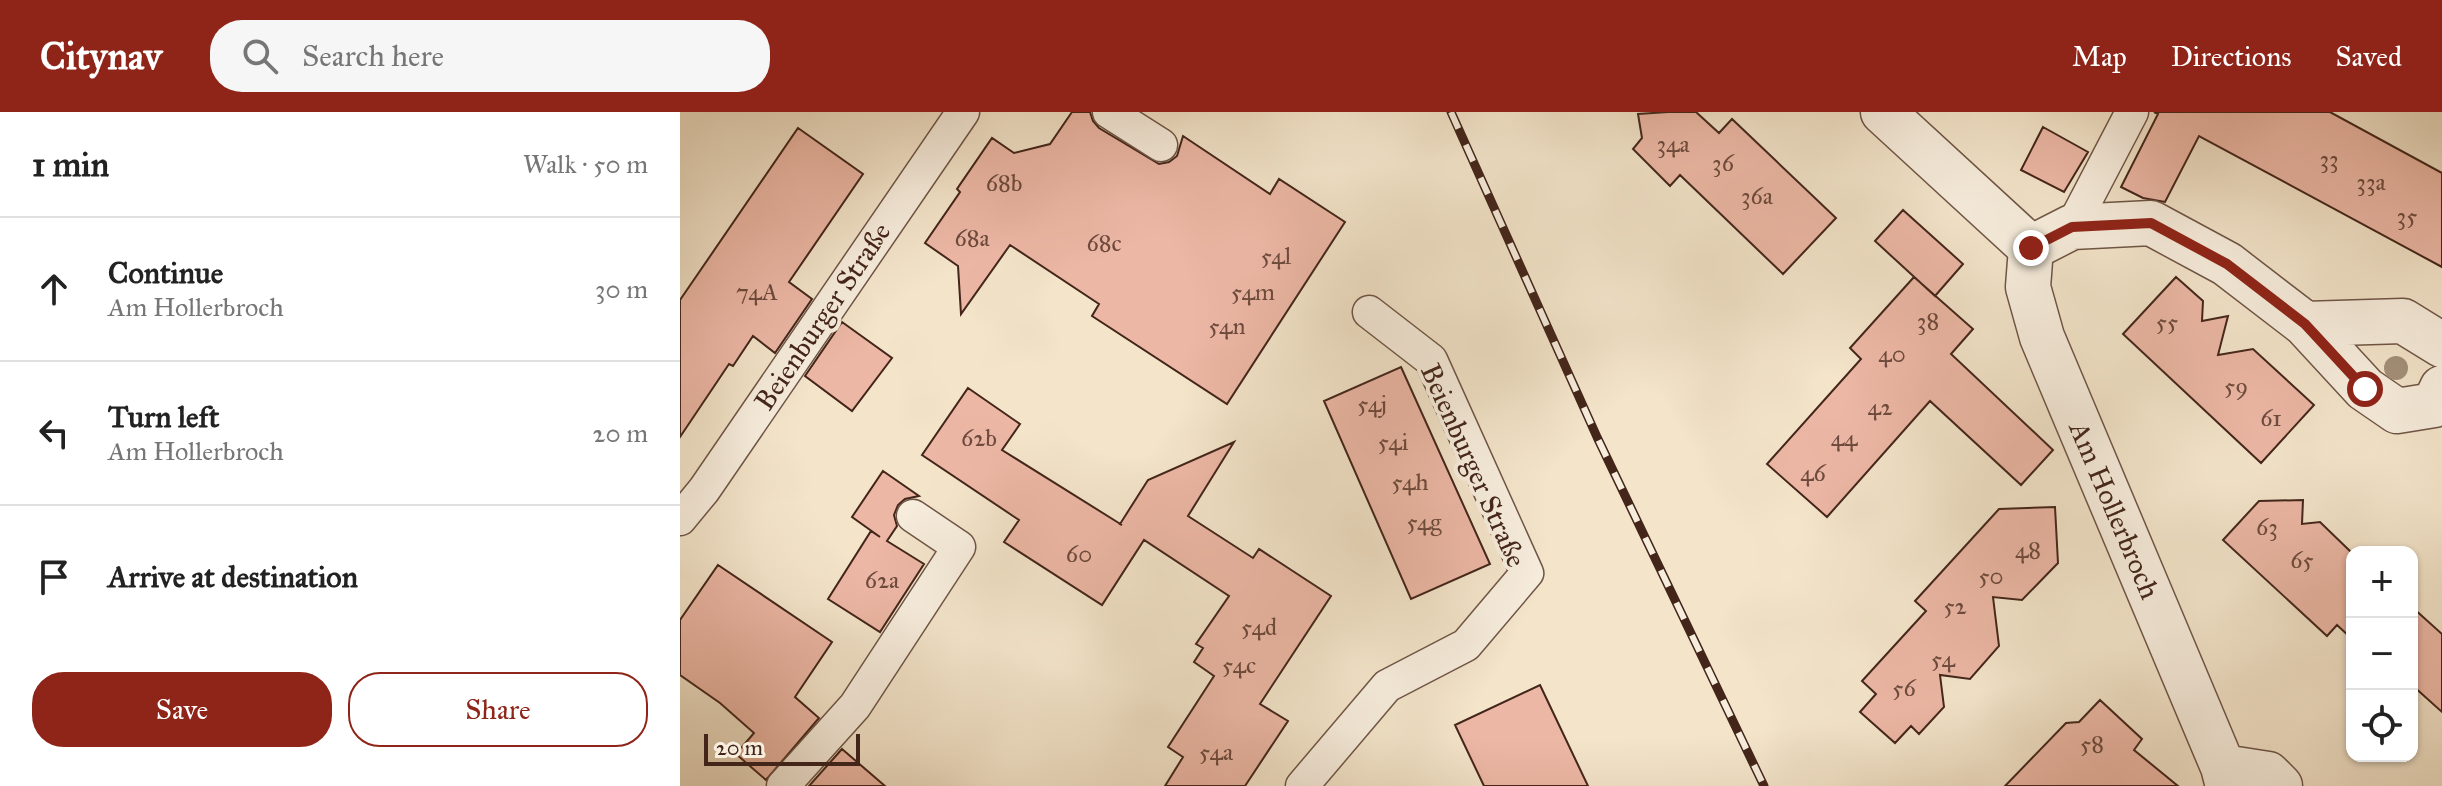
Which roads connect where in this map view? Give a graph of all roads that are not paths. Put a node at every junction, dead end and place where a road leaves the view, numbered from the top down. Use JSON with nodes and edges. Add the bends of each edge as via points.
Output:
{"nodes":[{"id":1,"x":963,"y":112,"type":"edge"},
{"id":2,"x":1109,"y":112,"type":"edge"},
{"id":3,"x":1883,"y":112,"type":"edge"},
{"id":4,"x":2132,"y":112,"type":"edge"},
{"id":5,"x":1161,"y":145,"type":"dead end"},
{"id":6,"x":2072,"y":227,"type":"junction"},
{"id":7,"x":2031,"y":248,"type":"junction"},
{"id":8,"x":1369,"y":312,"type":"dead end"},
{"id":9,"x":2305,"y":324,"type":"junction"},
{"id":10,"x":2442,"y":345,"type":"edge"},
{"id":11,"x":2442,"y":388,"type":"edge"},
{"id":12,"x":913,"y":516,"type":"dead end"},
{"id":13,"x":680,"y":519,"type":"edge"},
{"id":14,"x":2226,"y":776,"type":"edge"},
{"id":15,"x":783,"y":786,"type":"edge"},
{"id":16,"x":1302,"y":786,"type":"edge"},
{"id":17,"x":2280,"y":786,"type":"edge"}],
"edges":[{"from":1,"to":13,"type":"lane","name":"Beienburger Straße"},
{"from":2,"to":5,"type":"lane"},
{"from":3,"to":7,"type":"street"},
{"from":4,"to":6,"type":"lane"},
{"from":6,"to":7,"type":"street"},
{"from":6,"to":9,"type":"street","via":[[2151,223],[2227,264]]},
{"from":7,"to":14,"type":"street","name":"Am Hollerbroch","via":[[2028,287],[2042,337]]},
{"from":8,"to":16,"type":"lane","name":"Beienburger Straße","via":[[1431,360],[1527,573],[1466,645],[1387,686]]},
{"from":9,"to":10,"type":"street","via":[[2403,321]]},
{"from":9,"to":11,"type":"street","via":[[2365,389],[2397,411],[2434,405]]},
{"from":12,"to":15,"type":"lane","via":[[959,547],[855,706]]},
{"from":14,"to":17,"type":"street","name":"Am Hollerbroch","via":[[2268,774]]}]}
